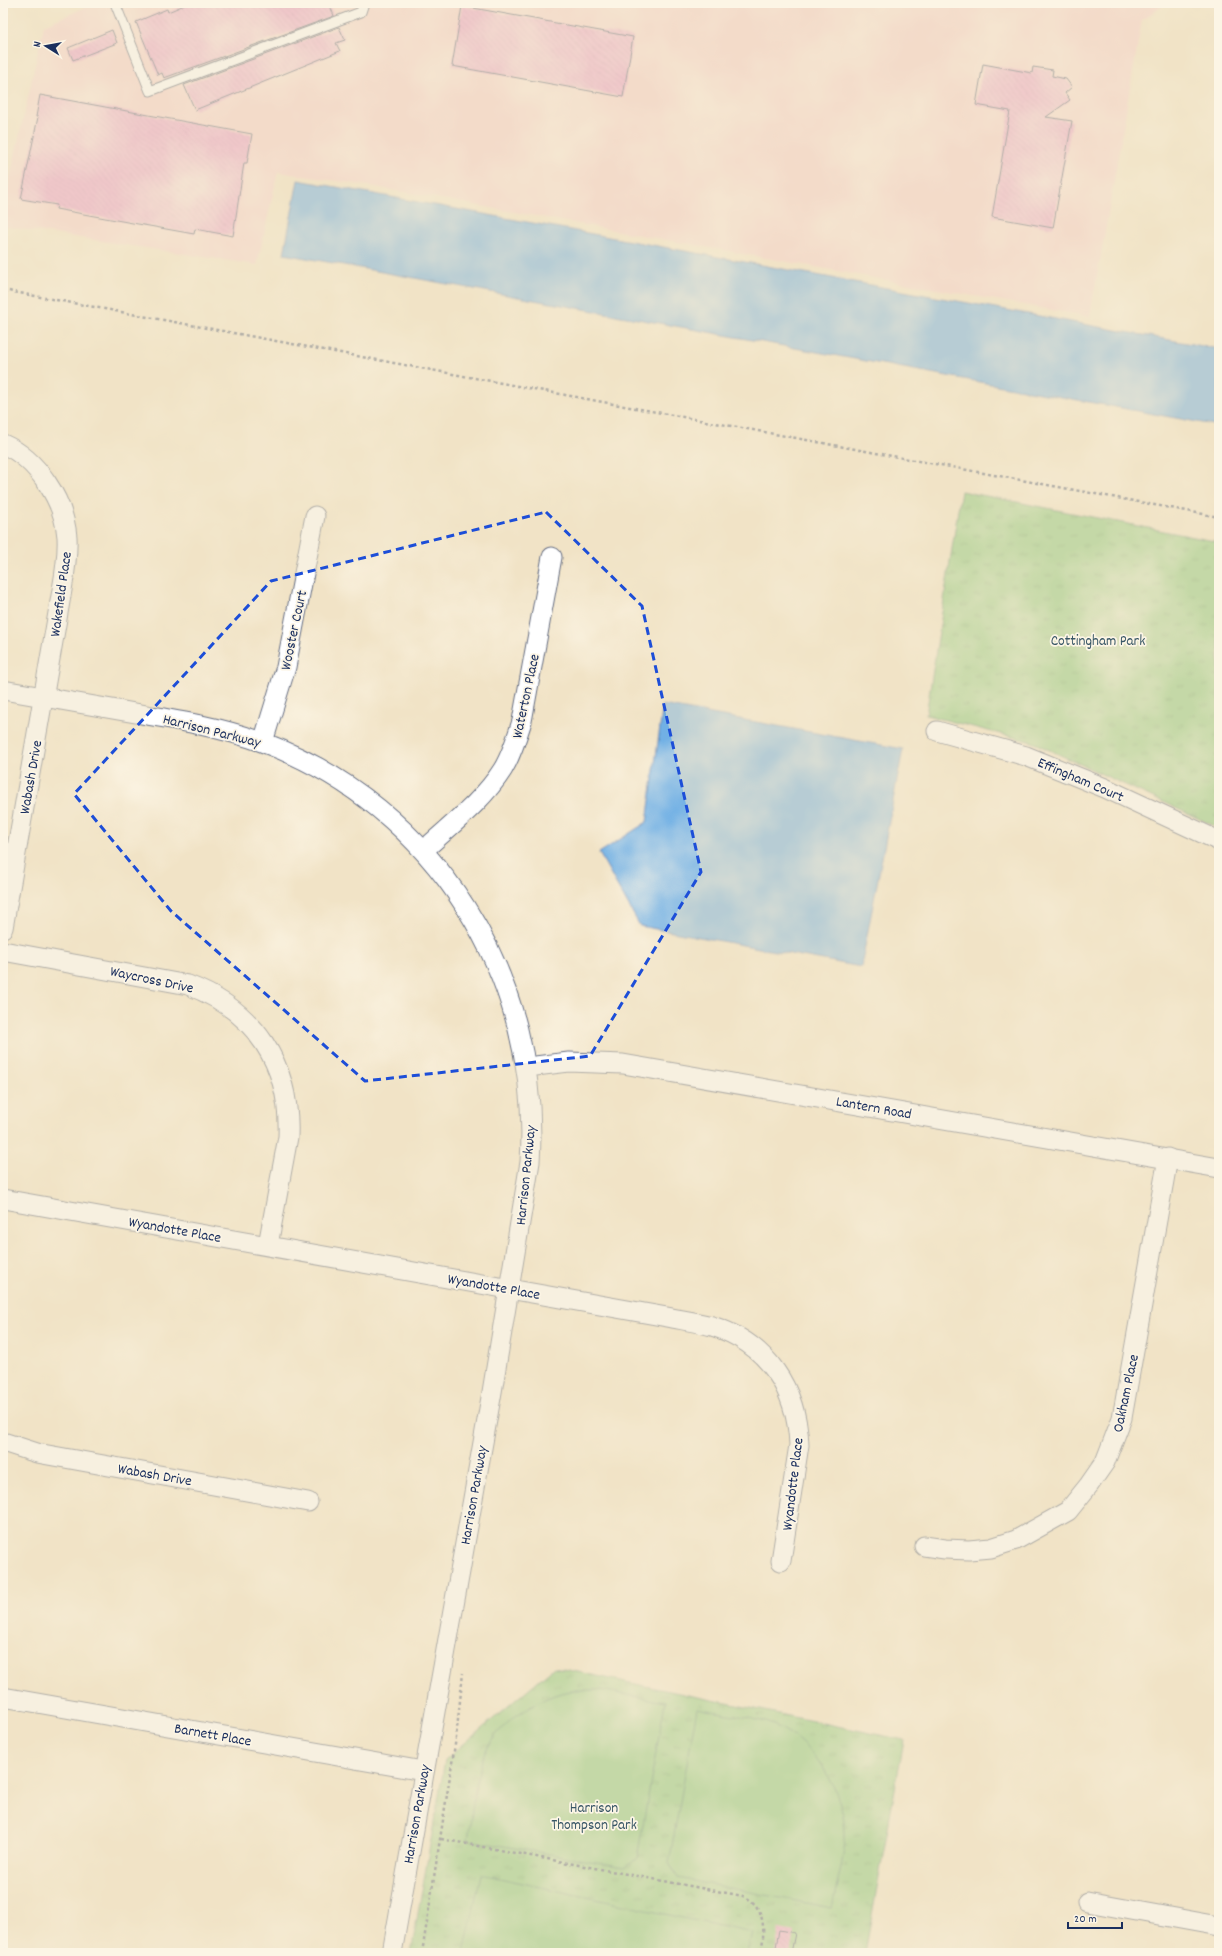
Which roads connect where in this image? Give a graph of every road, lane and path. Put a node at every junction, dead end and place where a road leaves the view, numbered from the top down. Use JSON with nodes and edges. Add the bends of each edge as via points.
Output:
{"nodes":[{"id":1,"x":115,"y":3,"type":"edge"},
{"id":2,"x":364,"y":3,"type":"edge"},
{"id":3,"x":3,"y":290,"type":"edge"},
{"id":4,"x":3,"y":444,"type":"edge"},
{"id":5,"x":315,"y":516,"type":"dead end"},
{"id":6,"x":1219,"y":517,"type":"edge"},
{"id":7,"x":552,"y":557,"type":"dead end"},
{"id":8,"x":3,"y":690,"type":"edge"},
{"id":9,"x":44,"y":697,"type":"junction"},
{"id":10,"x":937,"y":731,"type":"dead end"},
{"id":11,"x":263,"y":742,"type":"junction"},
{"id":12,"x":1219,"y":841,"type":"edge"},
{"id":13,"x":424,"y":850,"type":"junction"},
{"id":14,"x":3,"y":928,"type":"edge"},
{"id":15,"x":3,"y":951,"type":"edge"},
{"id":16,"x":527,"y":1067,"type":"junction"},
{"id":17,"x":1168,"y":1158,"type":"junction"},
{"id":18,"x":1219,"y":1168,"type":"edge"},
{"id":19,"x":3,"y":1199,"type":"edge"},
{"id":20,"x":268,"y":1245,"type":"junction"},
{"id":21,"x":509,"y":1289,"type":"junction"},
{"id":22,"x":3,"y":1442,"type":"edge"},
{"id":23,"x":308,"y":1502,"type":"dead end"},
{"id":24,"x":924,"y":1546,"type":"dead end"},
{"id":25,"x":781,"y":1561,"type":"dead end"},
{"id":26,"x":463,"y":1667,"type":"dead end"},
{"id":27,"x":3,"y":1697,"type":"edge"},
{"id":28,"x":423,"y":1771,"type":"junction"},
{"id":29,"x":441,"y":1839,"type":"junction"},
{"id":30,"x":1087,"y":1902,"type":"dead end"},
{"id":31,"x":1219,"y":1926,"type":"edge"},
{"id":32,"x":392,"y":1953,"type":"edge"},
{"id":33,"x":422,"y":1953,"type":"edge"},
{"id":34,"x":761,"y":1953,"type":"edge"}],
"edges":[{"from":1,"to":2,"type":"lane","via":[[150,91],[361,12]]},
{"from":3,"to":6,"type":"path"},
{"from":4,"to":9,"type":"street","name":"Wakefield Place","via":[[21,455],[43,478],[61,510],[67,537],[66,570]]},
{"from":5,"to":11,"type":"street","name":"Wooster Court","via":[[286,667]]},
{"from":7,"to":13,"type":"street","name":"Waterton Place","via":[[522,721],[515,742],[503,769],[489,787]]},
{"from":8,"to":9,"type":"street","name":"Harrison Parkway"},
{"from":9,"to":11,"type":"street","name":"Harrison Parkway","via":[[187,722]]},
{"from":9,"to":14,"type":"street","name":"Wabash Drive"},
{"from":10,"to":12,"type":"street","name":"Effingham Court","via":[[1026,756],[1105,788]]},
{"from":11,"to":13,"type":"street","name":"Harrison Parkway","via":[[335,778],[397,824]]},
{"from":13,"to":16,"type":"street","name":"Harrison Parkway","via":[[459,896],[483,936],[500,972],[516,1020]]},
{"from":15,"to":20,"type":"street","name":"Waycross Drive","via":[[188,985],[205,991],[246,1019],[276,1064],[286,1098],[288,1137]]},
{"from":16,"to":17,"type":"street","name":"Lantern Road","via":[[569,1062],[623,1064]]},
{"from":16,"to":21,"type":"street","name":"Harrison Parkway","via":[[532,1110],[530,1162]]},
{"from":17,"to":18,"type":"street","name":"Lantern Road"},
{"from":17,"to":24,"type":"street","name":"Oakham Place","via":[[1122,1418],[1105,1462],[1068,1511],[1016,1540],[991,1548],[969,1550]]},
{"from":19,"to":20,"type":"street","name":"Wyandotte Place"},
{"from":20,"to":21,"type":"street","name":"Wyandotte Place"},
{"from":21,"to":25,"type":"street","name":"Wyandotte Place","via":[[711,1326],[753,1347],[773,1367],[789,1392],[799,1427],[796,1474]]},
{"from":21,"to":28,"type":"street","name":"Harrison Parkway"},
{"from":22,"to":23,"type":"street","name":"Wabash Drive","via":[[37,1453]]},
{"from":26,"to":29,"type":"path","via":[[456,1738]]},
{"from":27,"to":28,"type":"street","name":"Barnett Place"},
{"from":28,"to":32,"type":"street","name":"Harrison Parkway"},
{"from":29,"to":33,"type":"path"},
{"from":29,"to":34,"type":"path","via":[[743,1896],[756,1905],[764,1924]]},
{"from":30,"to":31,"type":"street"}]}
